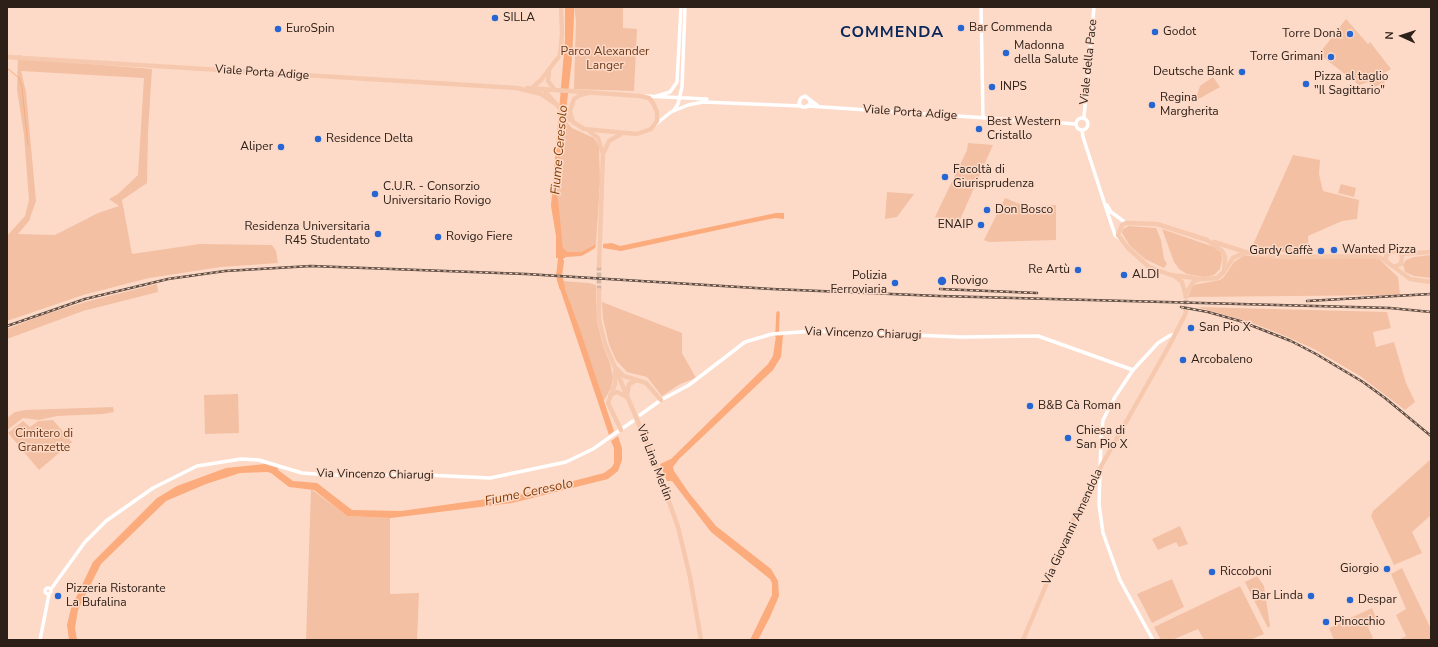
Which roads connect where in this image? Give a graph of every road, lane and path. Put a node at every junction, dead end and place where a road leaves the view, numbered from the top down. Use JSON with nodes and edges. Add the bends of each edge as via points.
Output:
{"nodes":[{"id":1,"x":561,"y":7,"type":"edge"},
{"id":2,"x":681,"y":7,"type":"edge"},
{"id":3,"x":685,"y":7,"type":"edge"},
{"id":4,"x":981,"y":7,"type":"edge"},
{"id":5,"x":1094,"y":7,"type":"edge"},
{"id":6,"x":7,"y":57,"type":"edge"},
{"id":7,"x":549,"y":70,"type":"junction"},
{"id":8,"x":541,"y":80,"type":"junction"},
{"id":9,"x":682,"y":87,"type":"junction"},
{"id":10,"x":517,"y":88,"type":"junction"},
{"id":11,"x":532,"y":88,"type":"junction"},
{"id":12,"x":543,"y":89,"type":"junction"},
{"id":13,"x":556,"y":90,"type":"junction"},
{"id":14,"x":588,"y":93,"type":"junction"},
{"id":15,"x":640,"y":96,"type":"junction"},
{"id":16,"x":657,"y":96,"type":"junction"},
{"id":17,"x":679,"y":98,"type":"junction"},
{"id":18,"x":686,"y":98,"type":"junction"},
{"id":19,"x":800,"y":99,"type":"junction"},
{"id":20,"x":810,"y":100,"type":"junction"},
{"id":21,"x":718,"y":101,"type":"junction"},
{"id":22,"x":557,"y":104,"type":"junction"},
{"id":23,"x":787,"y":105,"type":"junction"},
{"id":24,"x":801,"y":106,"type":"junction"},
{"id":25,"x":808,"y":106,"type":"junction"},
{"id":26,"x":821,"y":107,"type":"junction"},
{"id":27,"x":672,"y":112,"type":"junction"},
{"id":28,"x":983,"y":118,"type":"junction"},
{"id":29,"x":1084,"y":118,"type":"junction"},
{"id":30,"x":571,"y":120,"type":"junction"},
{"id":31,"x":1076,"y":124,"type":"junction"},
{"id":32,"x":654,"y":126,"type":"junction"},
{"id":33,"x":588,"y":130,"type":"junction"},
{"id":34,"x":1082,"y":130,"type":"junction"},
{"id":35,"x":623,"y":133,"type":"junction"},
{"id":36,"x":603,"y":159,"type":"junction"},
{"id":37,"x":1105,"y":202,"type":"junction"},
{"id":38,"x":1126,"y":223,"type":"junction"},
{"id":39,"x":1121,"y":239,"type":"junction"},
{"id":40,"x":1207,"y":240,"type":"junction"},
{"id":41,"x":1431,"y":252,"type":"edge"},
{"id":42,"x":1249,"y":253,"type":"junction"},
{"id":43,"x":1388,"y":253,"type":"junction"},
{"id":44,"x":1401,"y":254,"type":"junction"},
{"id":45,"x":1411,"y":254,"type":"junction"},
{"id":46,"x":1374,"y":256,"type":"junction"},
{"id":47,"x":1386,"y":262,"type":"junction"},
{"id":48,"x":1402,"y":262,"type":"junction"},
{"id":49,"x":599,"y":266,"type":"tunnel mouth"},
{"id":50,"x":1394,"y":267,"type":"junction"},
{"id":51,"x":1224,"y":272,"type":"junction"},
{"id":52,"x":1171,"y":275,"type":"junction"},
{"id":53,"x":1408,"y":278,"type":"junction"},
{"id":54,"x":1203,"y":279,"type":"junction"},
{"id":55,"x":1431,"y":282,"type":"edge"},
{"id":56,"x":598,"y":290,"type":"tunnel mouth"},
{"id":57,"x":1186,"y":311,"type":"tunnel mouth"},
{"id":58,"x":1176,"y":334,"type":"junction"},
{"id":59,"x":613,"y":363,"type":"junction"},
{"id":60,"x":1133,"y":370,"type":"junction"},
{"id":61,"x":637,"y":380,"type":"junction"},
{"id":62,"x":610,"y":395,"type":"junction"},
{"id":63,"x":627,"y":397,"type":"junction"},
{"id":64,"x":661,"y":400,"type":"junction"},
{"id":65,"x":640,"y":415,"type":"dead end"},
{"id":66,"x":633,"y":421,"type":"dead end"},
{"id":67,"x":621,"y":430,"type":"junction"},
{"id":68,"x":1099,"y":470,"type":"junction"},
{"id":69,"x":40,"y":640,"type":"edge"},
{"id":70,"x":701,"y":640,"type":"edge"},
{"id":71,"x":1023,"y":640,"type":"edge"},
{"id":72,"x":1153,"y":640,"type":"edge"}],
"edges":[{"from":1,"to":7,"type":"main road","via":[[560,55]]},
{"from":2,"to":16,"type":"street","via":[[677,82],[670,92]]},
{"from":3,"to":9,"type":"street"},
{"from":4,"to":28,"type":"street"},
{"from":5,"to":29,"type":"street","name":"Viale della Pace"},
{"from":6,"to":10,"type":"main road","name":"Viale Porta Adige"},
{"from":7,"to":8,"type":"main road"},
{"from":7,"to":13,"type":"main road","via":[[548,81]]},
{"from":8,"to":11,"type":"main road"},
{"from":8,"to":12,"type":"main road"},
{"from":9,"to":17,"type":"street"},
{"from":9,"to":18,"type":"street"},
{"from":10,"to":11,"type":"main road","name":"Viale Porta Adige"},
{"from":10,"to":22,"type":"main road","name":"Viale Porta Adige","via":[[541,94]]},
{"from":11,"to":12,"type":"main road","name":"Viale Porta Adige"},
{"from":12,"to":13,"type":"main road","name":"Viale Porta Adige"},
{"from":12,"to":22,"type":"main road","name":"Viale Porta Adige"},
{"from":13,"to":14,"type":"main road","name":"Viale Porta Adige"},
{"from":14,"to":15,"type":"main road","name":"Viale Porta Adige"},
{"from":14,"to":30,"type":"main road","via":[[579,95],[572,102]]},
{"from":15,"to":16,"type":"street","name":"Viale Porta Adige"},
{"from":15,"to":32,"type":"main road","via":[[649,98],[655,105],[657,115]]},
{"from":16,"to":17,"type":"street","name":"Viale Porta Adige"},
{"from":17,"to":18,"type":"street","name":"Viale Porta Adige"},
{"from":17,"to":27,"type":"street"},
{"from":18,"to":21,"type":"street","name":"Viale Porta Adige"},
{"from":19,"to":20,"type":"street","name":"Viale Porta Adige","via":[[805,96]]},
{"from":19,"to":23,"type":"street","name":"Viale Porta Adige"},
{"from":19,"to":24,"type":"street"},
{"from":20,"to":25,"type":"street"},
{"from":20,"to":26,"type":"street","name":"Viale Porta Adige"},
{"from":21,"to":23,"type":"street","name":"Viale Porta Adige"},
{"from":21,"to":27,"type":"street","name":"Viale Porta Adige","via":[[694,103]]},
{"from":22,"to":30,"type":"main road","name":"Viale Porta Adige"},
{"from":23,"to":24,"type":"street","name":"Viale Porta Adige"},
{"from":24,"to":25,"type":"street","name":"Viale Porta Adige"},
{"from":25,"to":26,"type":"street","name":"Viale Porta Adige"},
{"from":26,"to":28,"type":"street","name":"Viale Porta Adige"},
{"from":27,"to":32,"type":"street","name":"Viale Porta Adige"},
{"from":28,"to":31,"type":"street","name":"Viale Porta Adige"},
{"from":29,"to":31,"type":"street","via":[[1078,119]]},
{"from":29,"to":34,"type":"street","via":[[1088,124],[1087,128]]},
{"from":30,"to":33,"type":"main road","name":"Viale Porta Adige","via":[[578,127]]},
{"from":31,"to":34,"type":"street","via":[[1078,129]]},
{"from":32,"to":35,"type":"main road","name":"Viale Porta Adige","via":[[642,134]]},
{"from":33,"to":35,"type":"main road","name":"Viale Porta Adige"},
{"from":33,"to":36,"type":"main road","via":[[600,142]]},
{"from":34,"to":37,"type":"street"},
{"from":35,"to":36,"type":"main road","via":[[613,137],[605,146]]},
{"from":36,"to":49,"type":"main road"},
{"from":37,"to":38,"type":"street","via":[[1111,212]]},
{"from":37,"to":39,"type":"street","via":[[1115,235]]},
{"from":38,"to":39,"type":"main road","via":[[1119,231]]},
{"from":38,"to":40,"type":"main road","via":[[1157,224]]},
{"from":39,"to":52,"type":"main road","via":[[1142,262]]},
{"from":40,"to":42,"type":"main road"},
{"from":40,"to":51,"type":"main road","via":[[1222,251]]},
{"from":41,"to":45,"type":"main road"},
{"from":42,"to":46,"type":"main road","via":[[1289,258]]},
{"from":42,"to":51,"type":"main road","via":[[1233,258]]},
{"from":43,"to":44,"type":"main road","via":[[1394,250]]},
{"from":43,"to":46,"type":"main road"},
{"from":43,"to":47,"type":"main road"},
{"from":44,"to":45,"type":"main road"},
{"from":44,"to":48,"type":"main road"},
{"from":45,"to":48,"type":"main road"},
{"from":46,"to":47,"type":"main road"},
{"from":47,"to":50,"type":"main road"},
{"from":48,"to":50,"type":"main road"},
{"from":48,"to":53,"type":"main road","via":[[1402,271]]},
{"from":50,"to":53,"type":"main road"},
{"from":51,"to":54,"type":"main road","via":[[1217,278]]},
{"from":52,"to":54,"type":"main road"},
{"from":52,"to":54,"type":"main road","via":[[1182,282],[1186,296],[1193,282]]},
{"from":53,"to":55,"type":"main road"},
{"from":56,"to":59,"type":"main road","name":"Via Lina Merlin","via":[[599,319]]},
{"from":57,"to":58,"type":"main road","name":"Via Giovanni Amendola"},
{"from":58,"to":60,"type":"street","via":[[1158,343]]},
{"from":58,"to":68,"type":"main road","name":"Via Giovanni Amendola"},
{"from":59,"to":61,"type":"main road","via":[[624,376]]},
{"from":59,"to":62,"type":"main road","via":[[615,378]]},
{"from":59,"to":63,"type":"main road","name":"Via Lina Merlin"},
{"from":60,"to":64,"type":"street","name":"Via Vincenzo Chiarugi","via":[[1038,336],[961,337],[814,331],[772,334],[745,342],[689,385]]},
{"from":60,"to":68,"type":"street","via":[[1114,397],[1103,420]]},
{"from":61,"to":63,"type":"main road","via":[[629,384]]},
{"from":61,"to":64,"type":"main road","via":[[646,383]]},
{"from":62,"to":63,"type":"main road","via":[[617,392]]},
{"from":62,"to":67,"type":"main road","via":[[608,403]]},
{"from":63,"to":70,"type":"main road","name":"Via Lina Merlin","via":[[660,474],[678,527]]},
{"from":64,"to":65,"type":"street","name":"Via Vincenzo Chiarugi"},
{"from":66,"to":67,"type":"street","name":"Via Vincenzo Chiarugi"},
{"from":67,"to":69,"type":"street","name":"Via Vincenzo Chiarugi","via":[[593,449],[566,462],[490,478],[302,473],[258,460],[241,459],[197,466],[153,488],[106,521],[85,542],[50,589],[45,591],[48,600]]},
{"from":68,"to":71,"type":"main road","name":"Via Giovanni Amendola","via":[[1069,530]]},
{"from":68,"to":72,"type":"street","via":[[1100,519],[1104,539],[1120,580]]}]}
